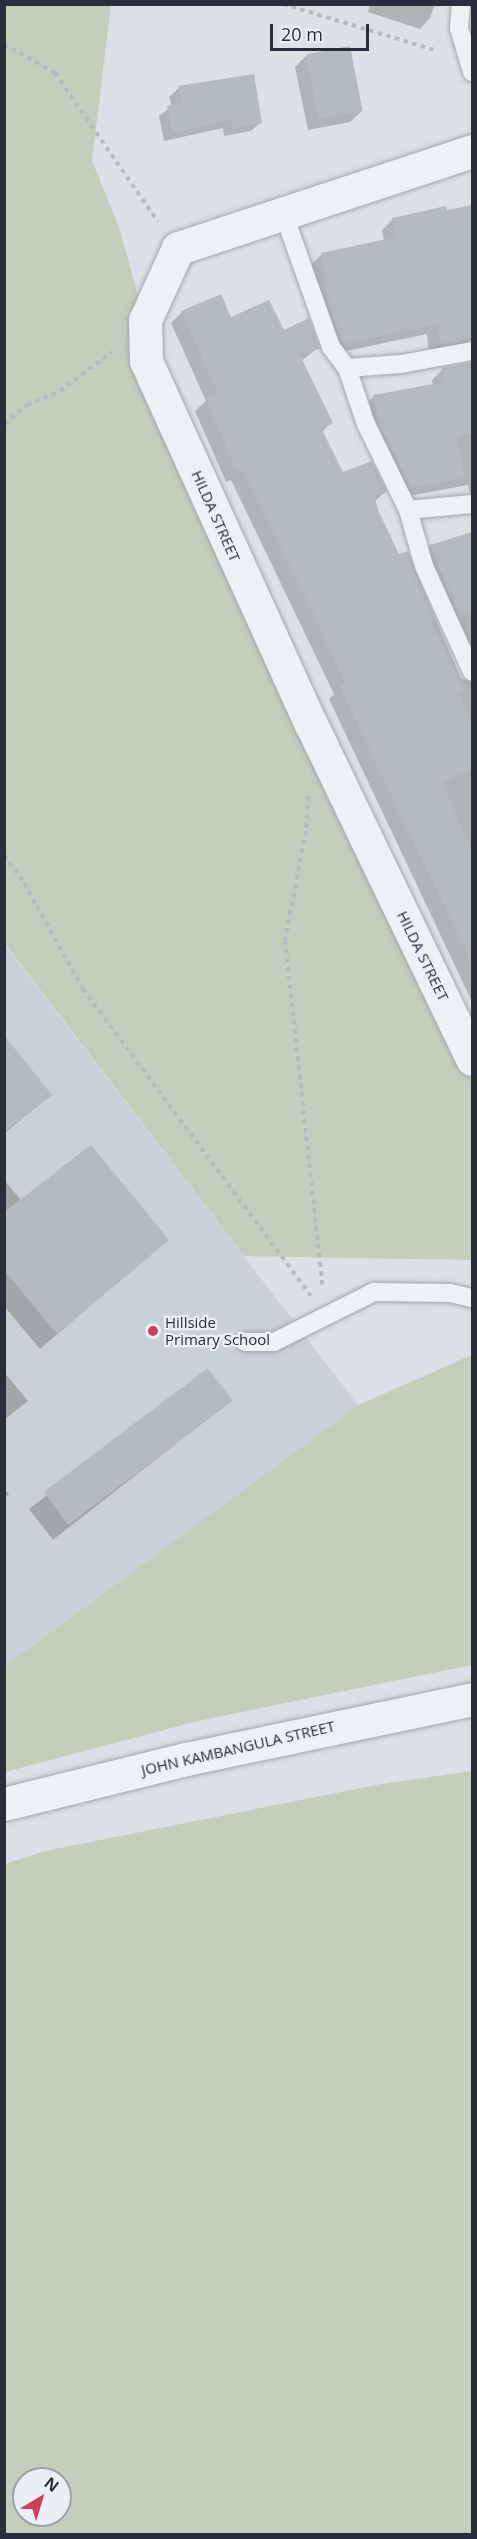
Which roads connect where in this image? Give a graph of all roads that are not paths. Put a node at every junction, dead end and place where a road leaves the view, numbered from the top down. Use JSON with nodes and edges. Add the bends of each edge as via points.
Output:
{"nodes":[{"id":1,"x":461,"y":4,"type":"edge"},
{"id":2,"x":469,"y":66,"type":"edge"},
{"id":3,"x":472,"y":151,"type":"edge"},
{"id":4,"x":283,"y":212,"type":"junction"},
{"id":5,"x":472,"y":351,"type":"edge"},
{"id":6,"x":347,"y":368,"type":"junction"},
{"id":7,"x":472,"y":504,"type":"edge"},
{"id":8,"x":408,"y":510,"type":"junction"},
{"id":9,"x":472,"y":672,"type":"edge"},
{"id":10,"x":472,"y":1059,"type":"edge"},
{"id":11,"x":472,"y":1298,"type":"edge"},
{"id":12,"x":245,"y":1342,"type":"dead end"},
{"id":13,"x":472,"y":1699,"type":"edge"},
{"id":14,"x":4,"y":1804,"type":"edge"}],
"edges":[{"from":1,"to":2,"type":"lane","via":[[459,28]]},
{"from":3,"to":4,"type":"street"},
{"from":4,"to":6,"type":"lane","via":[[331,346]]},
{"from":4,"to":10,"type":"street","name":"HILDA STREET","via":[[178,248],[145,320],[146,361],[311,724]]},
{"from":5,"to":6,"type":"lane","via":[[401,364]]},
{"from":6,"to":8,"type":"lane","via":[[366,424]]},
{"from":7,"to":8,"type":"lane"},
{"from":8,"to":9,"type":"lane","via":[[424,566]]},
{"from":11,"to":12,"type":"lane","via":[[450,1293],[374,1292],[274,1342]]},
{"from":13,"to":14,"type":"street","name":"JOHN KAMBANGULA STREET","via":[[197,1756]]}]}
